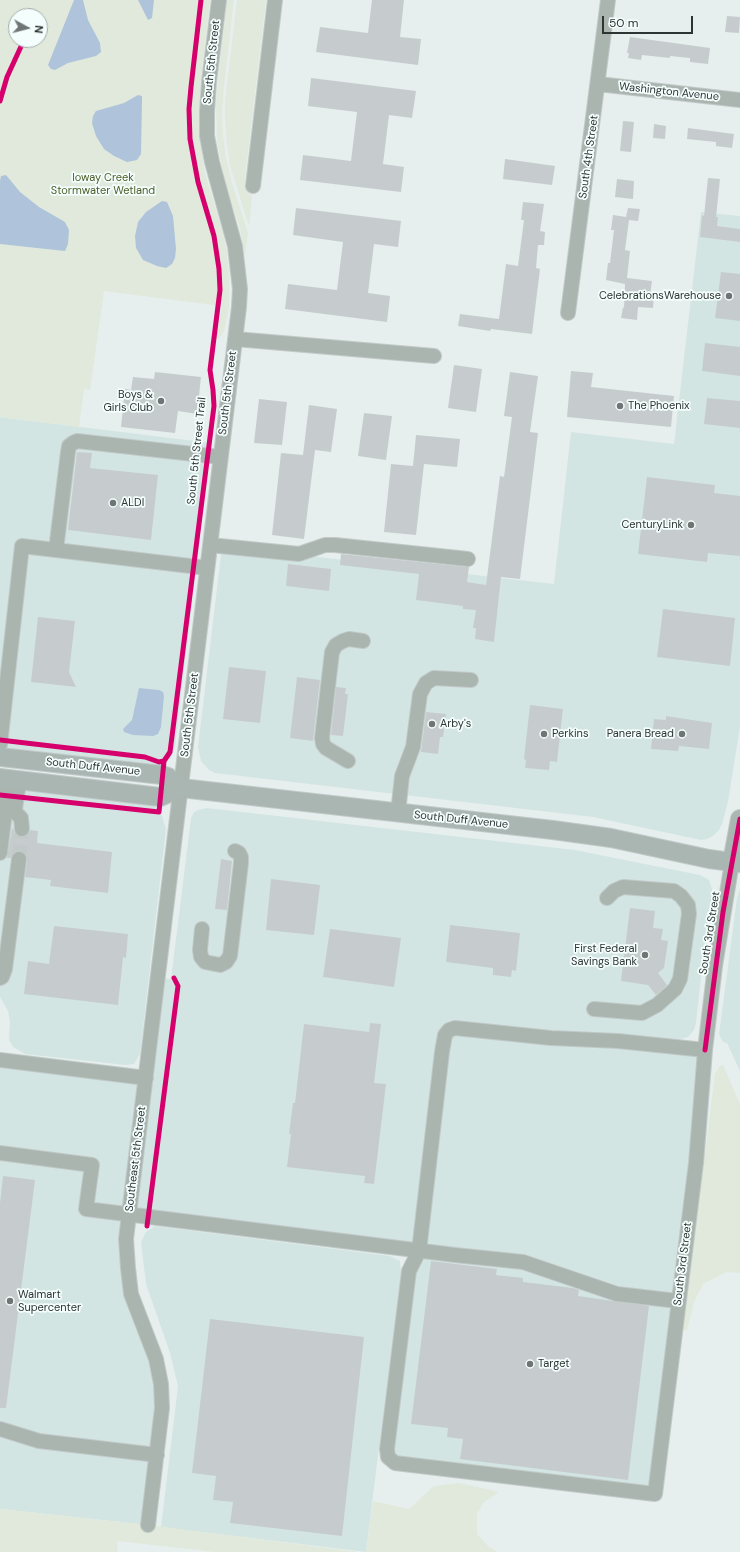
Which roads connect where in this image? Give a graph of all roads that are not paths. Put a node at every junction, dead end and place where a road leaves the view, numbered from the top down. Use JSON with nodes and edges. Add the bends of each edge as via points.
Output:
{"nodes":[{"id":1,"x":219,"y":0,"type":"edge"},
{"id":2,"x":275,"y":0,"type":"edge"},
{"id":3,"x":608,"y":0,"type":"edge"},
{"id":4,"x":598,"y":84,"type":"junction"},
{"id":5,"x":740,"y":100,"type":"edge"},
{"id":6,"x":253,"y":186,"type":"dead end"},
{"id":7,"x":568,"y":313,"type":"dead end"},
{"id":8,"x":235,"y":339,"type":"junction"},
{"id":9,"x":434,"y":356,"type":"dead end"},
{"id":10,"x":220,"y":457,"type":"junction"},
{"id":11,"x":210,"y":545,"type":"junction"},
{"id":12,"x":56,"y":550,"type":"junction"},
{"id":13,"x":468,"y":559,"type":"dead end"},
{"id":14,"x":207,"y":568,"type":"junction"},
{"id":15,"x":363,"y":641,"type":"dead end"},
{"id":16,"x":471,"y":680,"type":"dead end"},
{"id":17,"x":0,"y":745,"type":"edge"},
{"id":18,"x":0,"y":757,"type":"edge"},
{"id":19,"x":348,"y":761,"type":"dead end"},
{"id":20,"x":2,"y":779,"type":"edge"},
{"id":21,"x":22,"y":781,"type":"junction"},
{"id":22,"x":181,"y":788,"type":"junction"},
{"id":23,"x":398,"y":813,"type":"junction"},
{"id":24,"x":740,"y":819,"type":"edge"},
{"id":25,"x":22,"y":829,"type":"tunnel mouth"},
{"id":26,"x":236,"y":851,"type":"dead end"},
{"id":27,"x":0,"y":853,"type":"edge"},
{"id":28,"x":19,"y":859,"type":"tunnel mouth"},
{"id":29,"x":736,"y":863,"type":"edge"},
{"id":30,"x":607,"y":898,"type":"dead end"},
{"id":31,"x":202,"y":929,"type":"dead end"},
{"id":32,"x":0,"y":978,"type":"edge"},
{"id":33,"x":594,"y":1008,"type":"dead end"},
{"id":34,"x":705,"y":1050,"type":"junction"},
{"id":35,"x":0,"y":1060,"type":"edge"},
{"id":36,"x":146,"y":1078,"type":"junction"},
{"id":37,"x":0,"y":1153,"type":"edge"},
{"id":38,"x":129,"y":1215,"type":"junction"},
{"id":39,"x":419,"y":1251,"type":"junction"},
{"id":40,"x":678,"y":1300,"type":"junction"},
{"id":41,"x":0,"y":1429,"type":"edge"},
{"id":42,"x":156,"y":1455,"type":"junction"},
{"id":43,"x":148,"y":1525,"type":"dead end"}],
"edges":[{"from":1,"to":8,"type":"street","name":"South 5th Street","via":[[209,82],[207,136],[238,269],[240,295]]},
{"from":2,"to":6,"type":"street"},
{"from":3,"to":4,"type":"street","name":"South 4th Street"},
{"from":4,"to":5,"type":"street","name":"Washington Avenue"},
{"from":4,"to":7,"type":"street","name":"South 4th Street"},
{"from":8,"to":9,"type":"street"},
{"from":8,"to":10,"type":"street","name":"South 5th Street"},
{"from":10,"to":11,"type":"street","name":"South 5th Street"},
{"from":10,"to":12,"type":"street","via":[[77,441],[73,443],[69,446]]},
{"from":11,"to":13,"type":"street","via":[[299,554],[325,545],[335,545]]},
{"from":11,"to":14,"type":"street","name":"South 5th Street"},
{"from":12,"to":14,"type":"street"},
{"from":12,"to":17,"type":"street","via":[[22,546]]},
{"from":14,"to":22,"type":"street","name":"South 5th Street"},
{"from":15,"to":19,"type":"street","via":[[343,641],[336,645],[332,652],[323,744]]},
{"from":16,"to":23,"type":"street","via":[[434,678],[426,683],[420,694],[413,747],[402,776]]},
{"from":18,"to":22,"type":"main road","name":"South Duff Avenue","via":[[162,775]]},
{"from":20,"to":21,"type":"main road","name":"South Duff Avenue"},
{"from":20,"to":27,"type":"street","via":[[7,796]]},
{"from":21,"to":22,"type":"main road","name":"South Duff Avenue","via":[[160,796]]},
{"from":21,"to":25,"type":"street","via":[[15,809],[21,818]]},
{"from":22,"to":23,"type":"main road","name":"South Duff Avenue"},
{"from":22,"to":36,"type":"street","name":"Southeast 5th Street"},
{"from":23,"to":29,"type":"main road","name":"South Duff Avenue","via":[[580,833]]},
{"from":24,"to":29,"type":"main road","name":"South 3rd Street"},
{"from":26,"to":31,"type":"street","via":[[241,857],[241,863],[230,956],[226,962],[220,965],[210,964],[200,957]]},
{"from":28,"to":32,"type":"street","via":[[5,969]]},
{"from":29,"to":34,"type":"street","name":"South 3rd Street","via":[[715,966]]},
{"from":30,"to":33,"type":"street","via":[[623,887],[674,891],[688,905],[689,914],[680,979],[675,989],[657,1005],[642,1013]]},
{"from":34,"to":39,"type":"street","via":[[618,1040],[551,1038],[455,1028],[449,1030],[445,1035],[442,1052]]},
{"from":34,"to":40,"type":"street","name":"South 3rd Street","via":[[696,1163]]},
{"from":35,"to":36,"type":"street"},
{"from":36,"to":38,"type":"street","name":"Southeast 5th Street"},
{"from":37,"to":38,"type":"street","via":[[92,1165],[86,1209]]},
{"from":38,"to":39,"type":"street"},
{"from":38,"to":42,"type":"street","name":"Southeast 5th Street","via":[[126,1239],[131,1294],[156,1359],[161,1384],[162,1408]]},
{"from":39,"to":40,"type":"street","via":[[523,1262],[617,1294]]},
{"from":39,"to":40,"type":"street","name":"South 3rd Street","via":[[409,1272],[387,1450],[388,1457],[396,1463],[655,1494]]},
{"from":41,"to":42,"type":"street","via":[[38,1441]]},
{"from":42,"to":43,"type":"street","name":"Southeast 5th Street"}]}
